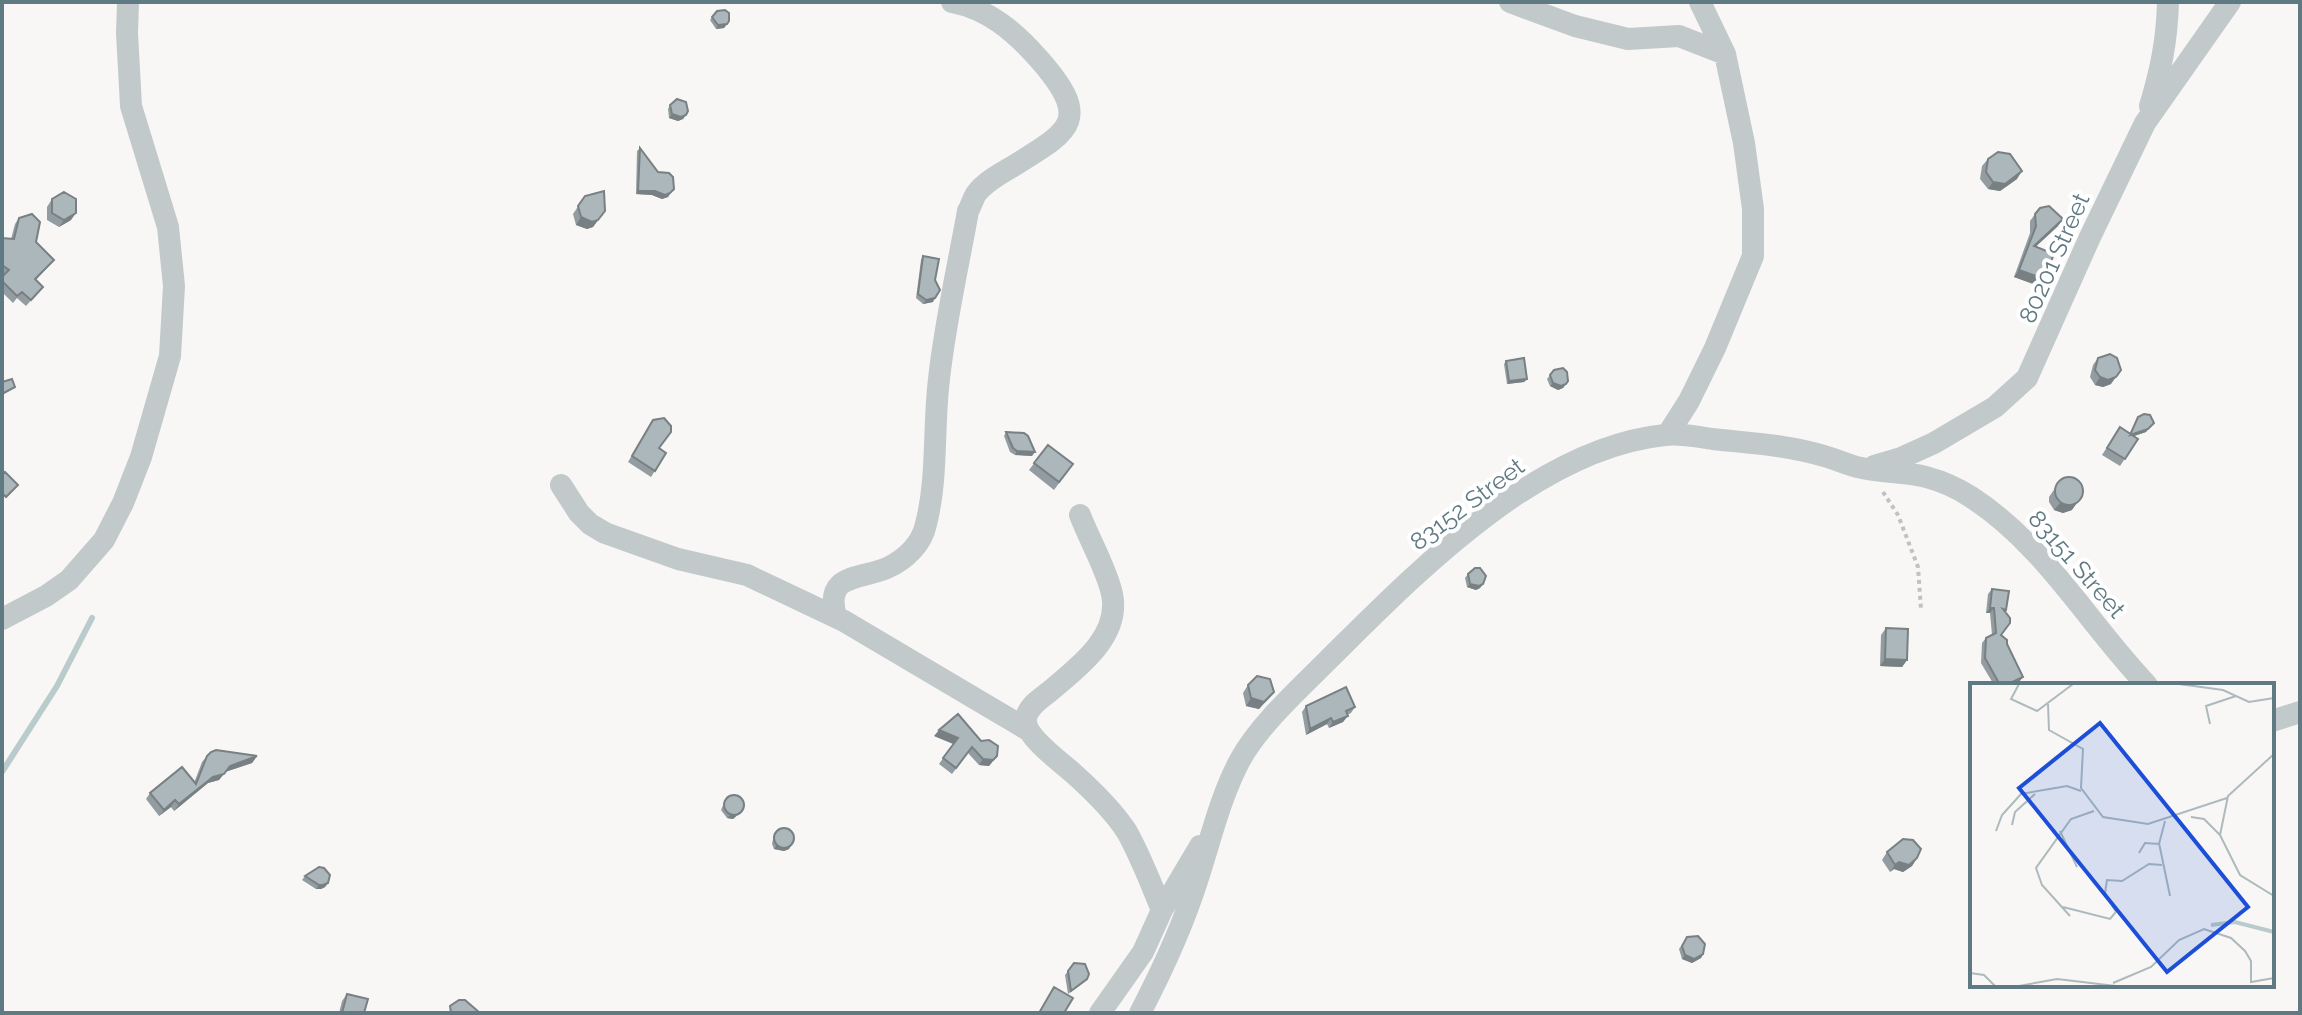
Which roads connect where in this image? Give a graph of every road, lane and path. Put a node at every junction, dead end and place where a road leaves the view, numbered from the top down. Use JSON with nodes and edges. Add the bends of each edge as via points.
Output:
{"nodes":[{"id":1,"x":128,"y":2,"type":"edge"},
{"id":2,"x":952,"y":2,"type":"edge"},
{"id":3,"x":1510,"y":2,"type":"edge"},
{"id":4,"x":1700,"y":2,"type":"edge"},
{"id":5,"x":2168,"y":2,"type":"edge"},
{"id":6,"x":2230,"y":2,"type":"edge"},
{"id":7,"x":1725,"y":54,"type":"junction"},
{"id":8,"x":2145,"y":123,"type":"junction"},
{"id":9,"x":1668,"y":434,"type":"junction"},
{"id":10,"x":1865,"y":469,"type":"junction"},
{"id":11,"x":561,"y":485,"type":"dead end"},
{"id":12,"x":1080,"y":515,"type":"dead end"},
{"id":13,"x":1921,"y":609,"type":"dead end"},
{"id":14,"x":2,"y":619,"type":"edge"},
{"id":15,"x":844,"y":621,"type":"junction"},
{"id":16,"x":2145,"y":683,"type":"edge"},
{"id":17,"x":2300,"y":712,"type":"edge"},
{"id":18,"x":2274,"y":720,"type":"edge"},
{"id":19,"x":1028,"y":730,"type":"junction"},
{"id":20,"x":1213,"y":826,"type":"junction"},
{"id":21,"x":1162,"y":910,"type":"junction"},
{"id":22,"x":1100,"y":1013,"type":"edge"},
{"id":23,"x":1140,"y":1013,"type":"edge"}],
"edges":[{"from":1,"to":14,"type":"street","via":[[131,106],[168,227],[174,286],[170,356],[141,457],[104,540],[69,580]]},
{"from":2,"to":15,"type":"street","via":[[984,11],[1019,37],[1067,98],[1070,120],[1054,139],[994,177],[968,211],[939,378],[934,490],[927,523],[904,558],[839,585],[833,601],[836,617]]},
{"from":3,"to":7,"type":"street","via":[[1628,39],[1679,36]]},
{"from":4,"to":7,"type":"street"},
{"from":5,"to":8,"type":"street","via":[[2164,55]]},
{"from":6,"to":8,"type":"street","name":"80201 Street"},
{"from":7,"to":9,"type":"street","via":[[1744,143],[1753,256],[1715,348]]},
{"from":8,"to":10,"type":"street","name":"80201 Street","via":[[2027,378],[1995,407],[1934,443]]},
{"from":9,"to":10,"type":"street","name":"83152 Street","via":[[1775,446]]},
{"from":9,"to":20,"type":"street","name":"83152 Street","via":[[1616,444],[1569,463],[1437,556],[1262,730],[1242,758]]},
{"from":10,"to":13,"type":"path","via":[[1898,515],[1918,567]]},
{"from":10,"to":16,"type":"street","name":"83151 Street","via":[[1926,477],[1967,494],[2008,523]]},
{"from":11,"to":15,"type":"street","via":[[579,513],[605,533],[678,559],[747,575]]},
{"from":12,"to":19,"type":"street","via":[[1112,592],[1112,617],[1092,653],[1031,708]]},
{"from":15,"to":19,"type":"street"},
{"from":17,"to":18,"type":"street"},
{"from":19,"to":21,"type":"street","via":[[1125,830]]},
{"from":20,"to":21,"type":"street","name":"83152 Street"},
{"from":20,"to":23,"type":"street","name":"83152 Street","via":[[1182,925]]},
{"from":21,"to":22,"type":"street","name":"83152 Street","via":[[1143,952]]}]}
